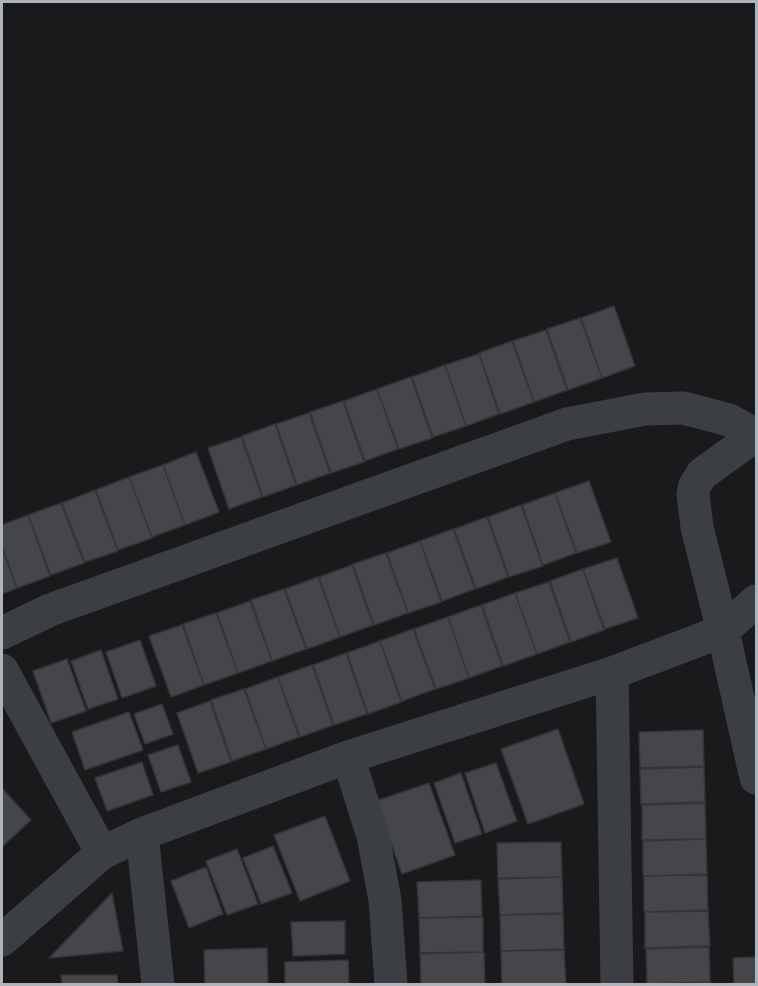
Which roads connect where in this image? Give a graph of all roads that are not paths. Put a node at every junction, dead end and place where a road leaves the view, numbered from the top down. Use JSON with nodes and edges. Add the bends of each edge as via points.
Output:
{"nodes":[{"id":1,"x":756,"y":435,"type":"edge"},
{"id":2,"x":756,"y":601,"type":"edge"},
{"id":3,"x":756,"y":630,"type":"edge"},
{"id":4,"x":723,"y":631,"type":"junction"},
{"id":5,"x":2,"y":633,"type":"edge"},
{"id":6,"x":2,"y":670,"type":"edge"},
{"id":7,"x":612,"y":673,"type":"junction"},
{"id":8,"x":348,"y":757,"type":"junction"},
{"id":9,"x":756,"y":778,"type":"edge"},
{"id":10,"x":142,"y":834,"type":"junction"},
{"id":11,"x":102,"y":853,"type":"junction"},
{"id":12,"x":2,"y":940,"type":"edge"},
{"id":13,"x":158,"y":984,"type":"edge"},
{"id":14,"x":391,"y":984,"type":"edge"},
{"id":15,"x":617,"y":984,"type":"edge"}],
"edges":[{"from":1,"to":4,"type":"street","via":[[702,474],[693,494],[697,527]]},
{"from":1,"to":5,"type":"street","via":[[729,420],[683,408],[645,409],[567,424],[50,610]]},
{"from":2,"to":4,"type":"street"},
{"from":3,"to":4,"type":"street"},
{"from":4,"to":7,"type":"street"},
{"from":4,"to":9,"type":"street"},
{"from":6,"to":11,"type":"street"},
{"from":7,"to":8,"type":"street"},
{"from":7,"to":15,"type":"street"},
{"from":8,"to":10,"type":"street"},
{"from":8,"to":14,"type":"street","via":[[373,836],[383,889]]},
{"from":10,"to":11,"type":"street"},
{"from":10,"to":13,"type":"street"},
{"from":11,"to":12,"type":"street"}]}
